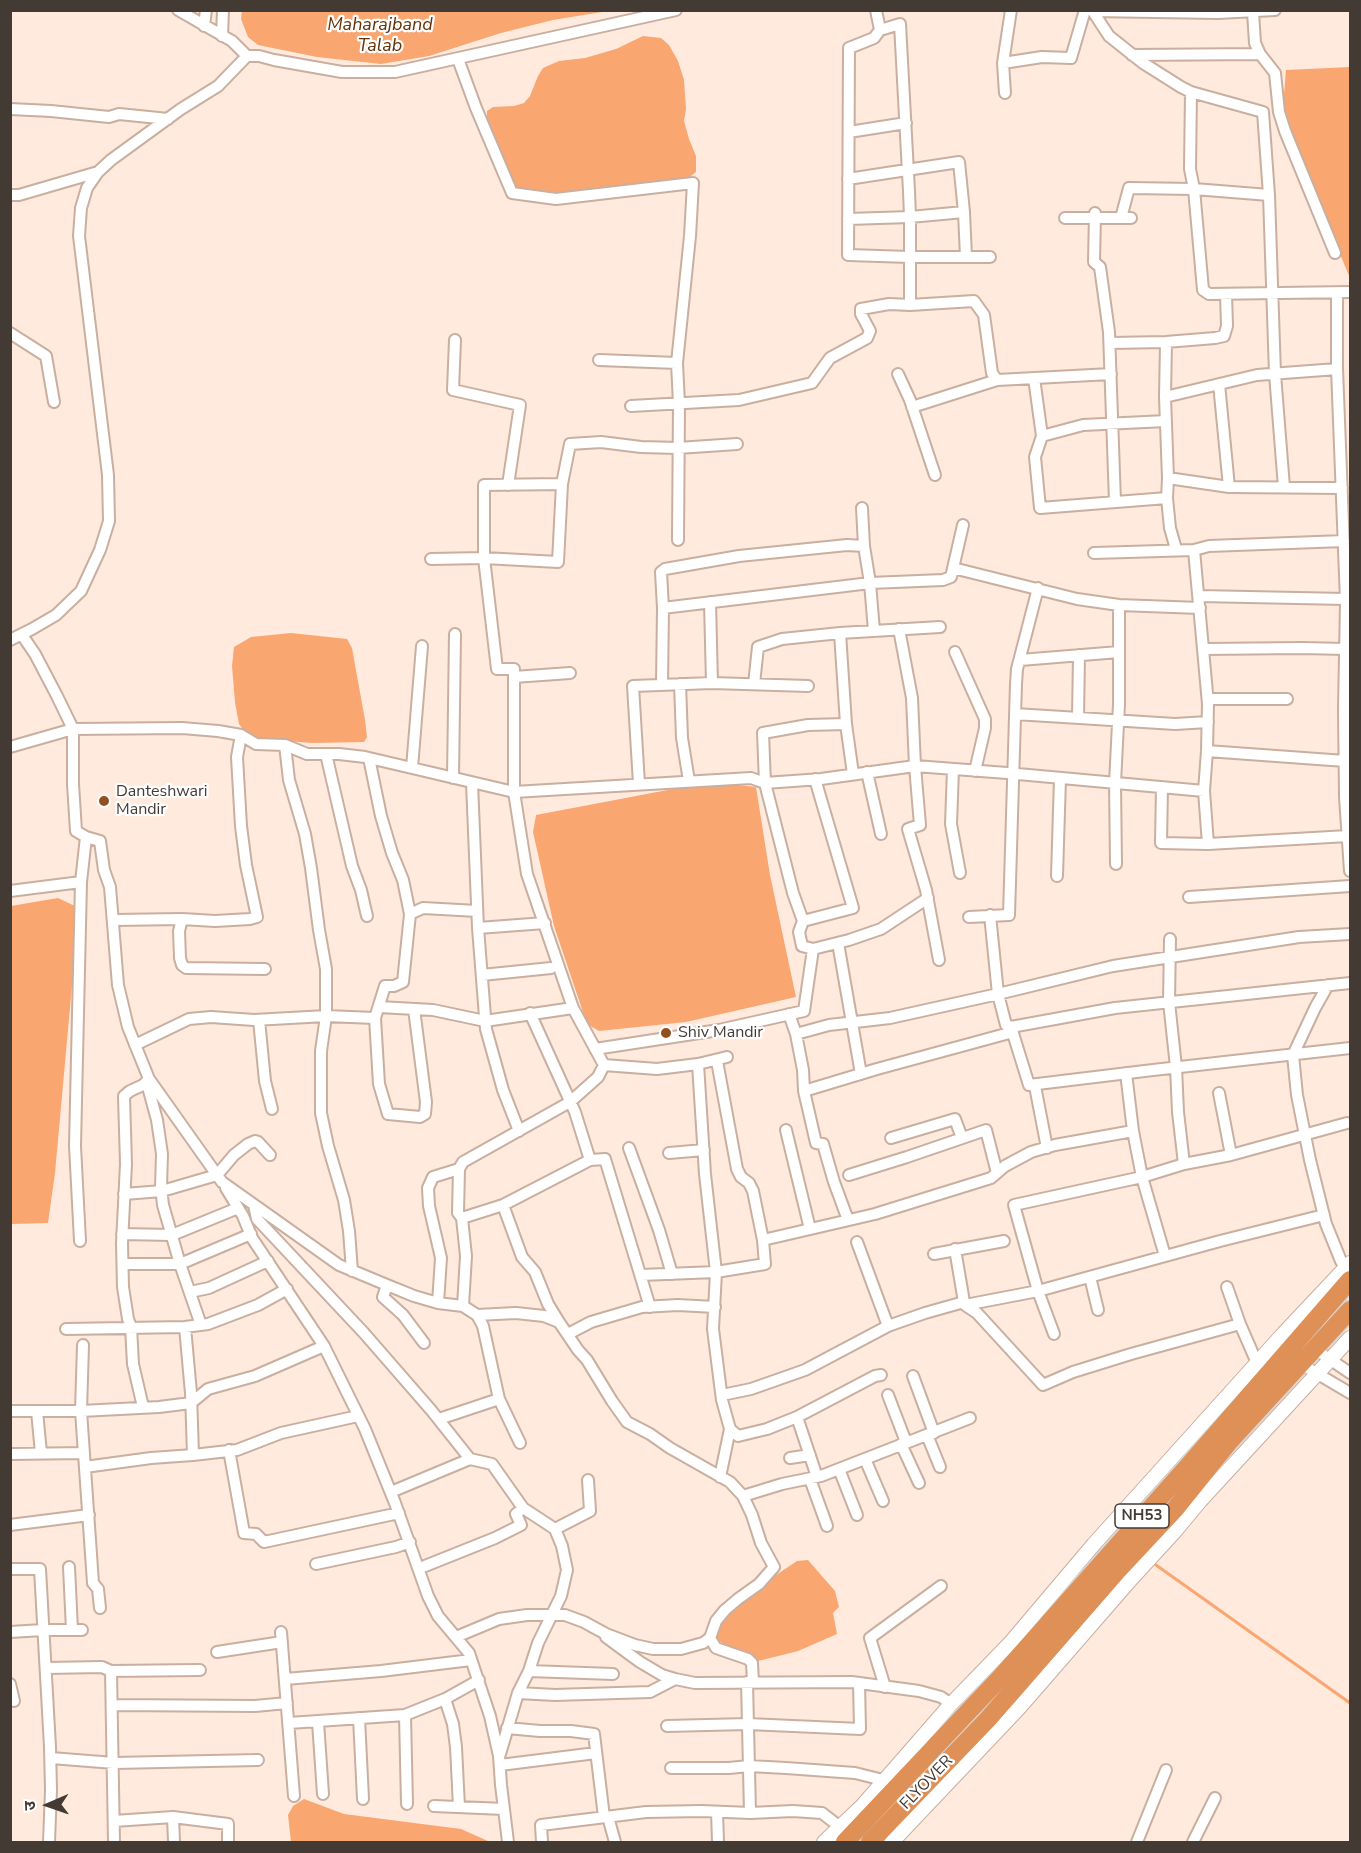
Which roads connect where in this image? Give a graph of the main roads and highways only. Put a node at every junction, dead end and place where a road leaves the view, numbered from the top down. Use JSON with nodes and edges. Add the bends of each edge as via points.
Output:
{"nodes":[{"id":1,"x":1349,"y":1270,"type":"edge"},
{"id":2,"x":1350,"y":1310,"type":"edge"},
{"id":3,"x":843,"y":1835,"type":"edge"},
{"id":4,"x":870,"y":1842,"type":"edge"}],
"edges":[{"from":1,"to":3,"type":"highway","name":"FLYOVER","number":"NH53","via":[[1189,1465],[946,1725],[932,1751]]},
{"from":2,"to":4,"type":"highway","name":"FLYOVER","number":"NH53","via":[[1322,1354],[1301,1364],[1228,1443],[1175,1509],[1117,1571],[990,1728],[954,1755]]}]}
